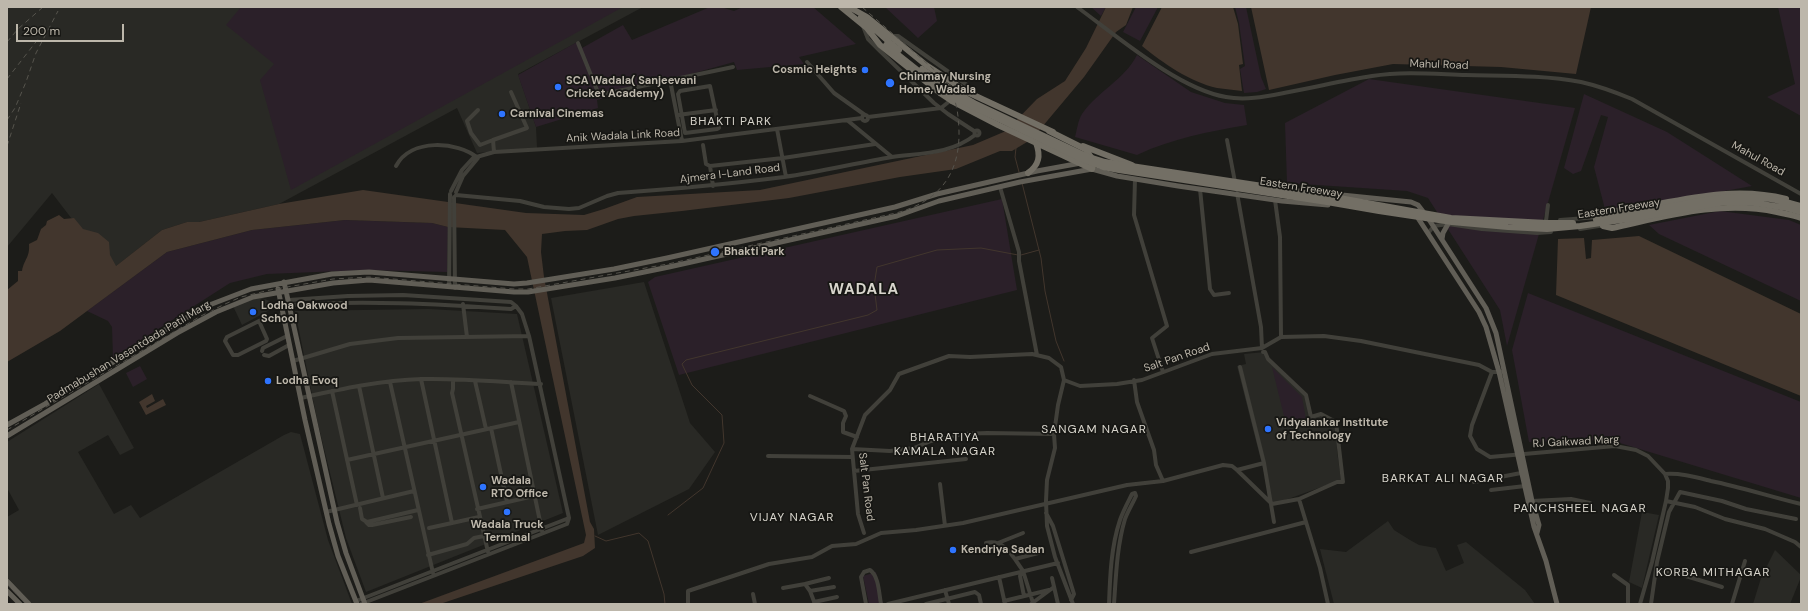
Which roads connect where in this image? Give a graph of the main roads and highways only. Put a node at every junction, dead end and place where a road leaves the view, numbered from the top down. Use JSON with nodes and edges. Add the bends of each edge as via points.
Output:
{"nodes":[{"id":1,"x":842,"y":7,"type":"edge"},
{"id":2,"x":849,"y":7,"type":"edge"},
{"id":3,"x":864,"y":26,"type":"junction"},
{"id":4,"x":888,"y":41,"type":"junction"},
{"id":5,"x":1049,"y":131,"type":"junction"},
{"id":6,"x":1034,"y":142,"type":"junction"},
{"id":7,"x":1094,"y":161,"type":"junction"},
{"id":8,"x":1080,"y":163,"type":"junction"},
{"id":9,"x":1092,"y":169,"type":"junction"},
{"id":10,"x":1143,"y":172,"type":"junction"},
{"id":11,"x":1023,"y":175,"type":"junction"},
{"id":12,"x":965,"y":188,"type":"junction"},
{"id":13,"x":937,"y":194,"type":"junction"},
{"id":14,"x":967,"y":194,"type":"junction"},
{"id":15,"x":939,"y":201,"type":"junction"},
{"id":16,"x":1801,"y":206,"type":"edge"},
{"id":17,"x":1801,"y":212,"type":"edge"},
{"id":18,"x":1602,"y":216,"type":"road end"},
{"id":19,"x":1801,"y":217,"type":"edge"},
{"id":20,"x":1448,"y":224,"type":"road end"},
{"id":21,"x":1603,"y":226,"type":"road end"},
{"id":22,"x":1442,"y":239,"type":"junction"},
{"id":23,"x":284,"y":282,"type":"junction"},
{"id":24,"x":276,"y":283,"type":"junction"},
{"id":25,"x":286,"y":290,"type":"junction"},
{"id":26,"x":278,"y":291,"type":"junction"},
{"id":27,"x":1501,"y":372,"type":"junction"},
{"id":28,"x":26,"y":414,"type":"junction"},
{"id":29,"x":17,"y":420,"type":"junction"},
{"id":30,"x":30,"y":423,"type":"junction"},
{"id":31,"x":7,"y":425,"type":"edge"},
{"id":32,"x":22,"y":428,"type":"junction"},
{"id":33,"x":7,"y":436,"type":"edge"},
{"id":34,"x":1519,"y":455,"type":"junction"},
{"id":35,"x":1537,"y":533,"type":"junction"},
{"id":36,"x":7,"y":581,"type":"edge"},
{"id":37,"x":7,"y":591,"type":"edge"},
{"id":38,"x":361,"y":602,"type":"edge"},
{"id":39,"x":20,"y":604,"type":"edge"},
{"id":40,"x":29,"y":604,"type":"edge"},
{"id":41,"x":1557,"y":604,"type":"edge"}],
"edges":[{"from":1,"to":3,"type":"highway","name":"Eastern Freeway"},
{"from":2,"to":4,"type":"highway","name":"Eastern Freeway"},
{"from":3,"to":4,"type":"highway","name":"Eastern Freeway"},
{"from":3,"to":6,"type":"highway","bridge":true,"via":[[880,45],[940,93]]},
{"from":4,"to":5,"type":"highway","bridge":true,"via":[[955,84]]},
{"from":4,"to":16,"type":"highway","name":"Eastern Freeway","bridge":true,"via":[[921,68],[976,104],[1086,156],[1105,162],[1328,196],[1451,218],[1478,220],[1579,223],[1725,196],[1762,198]]},
{"from":4,"to":17,"type":"highway","name":"Eastern Freeway","bridge":true,"via":[[934,83],[974,107],[1084,160],[1119,170],[1379,212],[1508,227],[1547,229],[1580,226],[1725,202],[1761,204]]},
{"from":5,"to":7,"type":"highway","via":[[1084,149]]},
{"from":5,"to":10,"type":"highway","via":[[1137,166]]},
{"from":6,"to":8,"type":"highway"},
{"from":6,"to":11,"type":"highway","via":[[1039,152],[1039,160],[1034,168]]},
{"from":7,"to":8,"type":"main road","name":"Padmabushan Vasantdada Patil Marg"},
{"from":7,"to":9,"type":"highway"},
{"from":7,"to":10,"type":"main road"},
{"from":8,"to":9,"type":"highway"},
{"from":8,"to":11,"type":"main road","name":"Padmabushan Vasantdada Patil Marg"},
{"from":9,"to":14,"type":"main road","name":"Padmabushan Vasantdada Patil Marg"},
{"from":9,"to":27,"type":"main road","via":[[1135,179],[1275,200],[1401,209],[1413,213],[1423,223],[1482,319]]},
{"from":10,"to":22,"type":"main road","via":[[1406,201],[1418,206]]},
{"from":11,"to":12,"type":"main road","name":"Padmabushan Vasantdada Patil Marg"},
{"from":12,"to":13,"type":"main road","name":"Padmabushan Vasantdada Patil Marg"},
{"from":12,"to":14,"type":"main road"},
{"from":13,"to":15,"type":"main road"},
{"from":13,"to":23,"type":"main road","name":"Padmabushan Vasantdada Patil Marg","via":[[895,207],[667,258],[527,283],[369,272],[332,274]]},
{"from":14,"to":15,"type":"main road","name":"Padmabushan Vasantdada Patil Marg"},
{"from":15,"to":25,"type":"main road","name":"Padmabushan Vasantdada Patil Marg","via":[[897,216],[669,267],[528,292],[369,280],[333,282]]},
{"from":16,"to":18,"type":"highway","bridge":true,"via":[[1775,197],[1748,193],[1715,194],[1608,212]]},
{"from":19,"to":21,"type":"highway","via":[[1761,208],[1735,206],[1712,208],[1612,228]]},
{"from":20,"to":22,"type":"main road"},
{"from":22,"to":27,"type":"main road","via":[[1490,315],[1496,332]]},
{"from":23,"to":24,"type":"main road","name":"Padmabushan Vasantdada Patil Marg"},
{"from":23,"to":25,"type":"main road"},
{"from":24,"to":26,"type":"main road"},
{"from":24,"to":28,"type":"main road","name":"Padmabushan Vasantdada Patil Marg","via":[[250,289],[205,308]]},
{"from":25,"to":26,"type":"main road","name":"Padmabushan Vasantdada Patil Marg"},
{"from":25,"to":38,"type":"main road","via":[[334,510]]},
{"from":26,"to":30,"type":"main road","name":"Padmabushan Vasantdada Patil Marg","via":[[253,297],[216,312]]},
{"from":26,"to":38,"type":"main road","via":[[326,512],[338,556]]},
{"from":27,"to":34,"type":"main road"},
{"from":28,"to":29,"type":"main road","name":"Padmabushan Vasantdada Patil Marg"},
{"from":28,"to":30,"type":"main road"},
{"from":29,"to":31,"type":"main road","name":"Padmabushan Vasantdada Patil Marg"},
{"from":29,"to":32,"type":"main road"},
{"from":30,"to":32,"type":"main road","name":"Padmabushan Vasantdada Patil Marg"},
{"from":32,"to":33,"type":"main road","name":"Padmabushan Vasantdada Patil Marg"},
{"from":34,"to":35,"type":"main road","via":[[1521,473]]},
{"from":34,"to":35,"type":"main road","via":[[1539,525]]},
{"from":35,"to":41,"type":"main road"},
{"from":36,"to":40,"type":"main road"},
{"from":37,"to":39,"type":"main road"}]}
